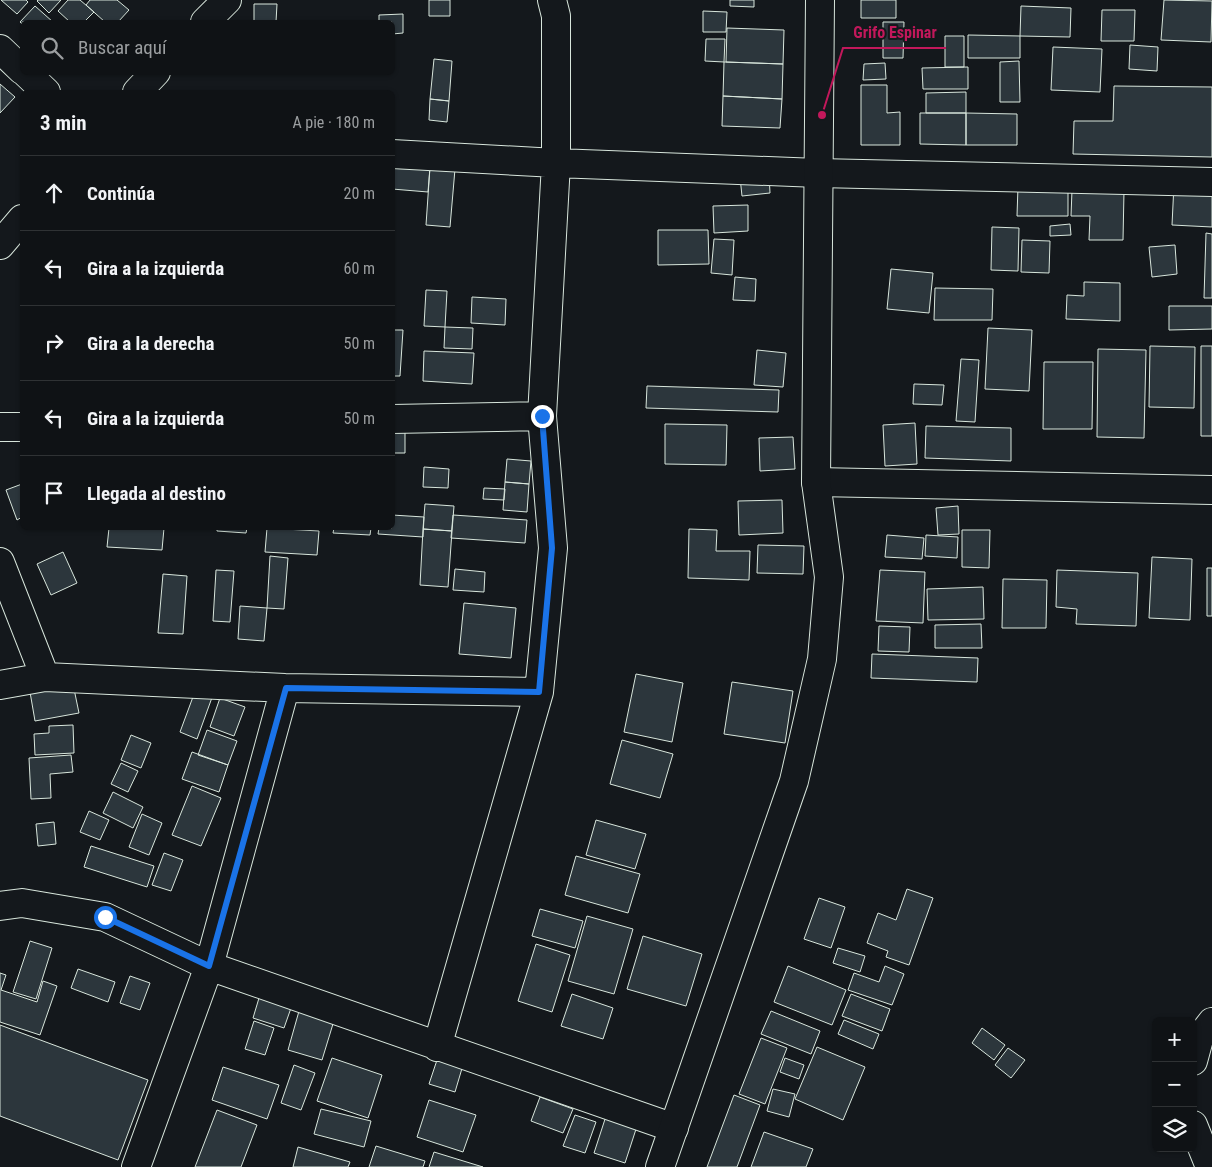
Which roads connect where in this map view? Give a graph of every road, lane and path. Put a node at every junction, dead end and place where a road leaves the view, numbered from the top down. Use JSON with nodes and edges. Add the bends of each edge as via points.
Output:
{"nodes":[{"id":1,"x":227,"y":0,"type":"edge"},
{"id":2,"x":552,"y":0,"type":"edge"},
{"id":3,"x":820,"y":0,"type":"edge"},
{"id":4,"x":207,"y":20,"type":"edge"},
{"id":5,"x":0,"y":49,"type":"edge"},
{"id":6,"x":20,"y":67,"type":"edge"},
{"id":7,"x":28,"y":75,"type":"edge"},
{"id":8,"x":153,"y":75,"type":"edge"},
{"id":9,"x":44,"y":90,"type":"edge"},
{"id":10,"x":139,"y":90,"type":"edge"},
{"id":11,"x":395,"y":154,"type":"edge"},
{"id":12,"x":556,"y":163,"type":"junction"},
{"id":13,"x":818,"y":173,"type":"junction"},
{"id":14,"x":1212,"y":182,"type":"edge"},
{"id":15,"x":20,"y":221,"type":"edge"},
{"id":16,"x":0,"y":245,"type":"edge"},
{"id":17,"x":542,"y":416,"type":"junction"},
{"id":18,"x":395,"y":419,"type":"edge"},
{"id":19,"x":20,"y":427,"type":"edge"},
{"id":20,"x":0,"y":428,"type":"edge"},
{"id":21,"x":816,"y":482,"type":"junction"},
{"id":22,"x":1212,"y":490,"type":"edge"},
{"id":23,"x":0,"y":562,"type":"edge"},
{"id":24,"x":45,"y":677,"type":"junction"},
{"id":25,"x":0,"y":685,"type":"edge"},
{"id":26,"x":286,"y":688,"type":"junction"},
{"id":27,"x":539,"y":692,"type":"junction"},
{"id":28,"x":0,"y":906,"type":"edge"},
{"id":29,"x":209,"y":966,"type":"junction"},
{"id":30,"x":1212,"y":1022,"type":"edge"},
{"id":31,"x":1197,"y":1046,"type":"edge"},
{"id":32,"x":437,"y":1047,"type":"junction"},
{"id":33,"x":674,"y":1128,"type":"junction"},
{"id":34,"x":1197,"y":1135,"type":"edge"},
{"id":35,"x":136,"y":1167,"type":"edge"},
{"id":36,"x":660,"y":1167,"type":"edge"},
{"id":37,"x":1210,"y":1167,"type":"edge"}],
"edges":[{"from":1,"to":4,"type":"street"},
{"from":2,"to":12,"type":"street","via":[[556,16]]},
{"from":3,"to":13,"type":"street"},
{"from":5,"to":6,"type":"street"},
{"from":7,"to":9,"type":"street"},
{"from":8,"to":10,"type":"street"},
{"from":11,"to":12,"type":"street"},
{"from":12,"to":13,"type":"street"},
{"from":12,"to":17,"type":"street"},
{"from":13,"to":14,"type":"street"},
{"from":13,"to":21,"type":"street"},
{"from":15,"to":16,"type":"street"},
{"from":17,"to":18,"type":"street"},
{"from":17,"to":27,"type":"street","via":[[552,548]]},
{"from":19,"to":20,"type":"street"},
{"from":21,"to":22,"type":"street"},
{"from":21,"to":33,"type":"street","via":[[829,577],[822,659],[794,780]]},
{"from":23,"to":24,"type":"street"},
{"from":24,"to":25,"type":"street"},
{"from":24,"to":26,"type":"street"},
{"from":26,"to":27,"type":"street"},
{"from":26,"to":29,"type":"street"},
{"from":27,"to":32,"type":"street"},
{"from":28,"to":29,"type":"street","via":[[22,903],[105,917]]},
{"from":29,"to":32,"type":"street"},
{"from":29,"to":35,"type":"street"},
{"from":30,"to":31,"type":"street"},
{"from":32,"to":33,"type":"street"},
{"from":33,"to":36,"type":"street"},
{"from":34,"to":37,"type":"street"}]}
